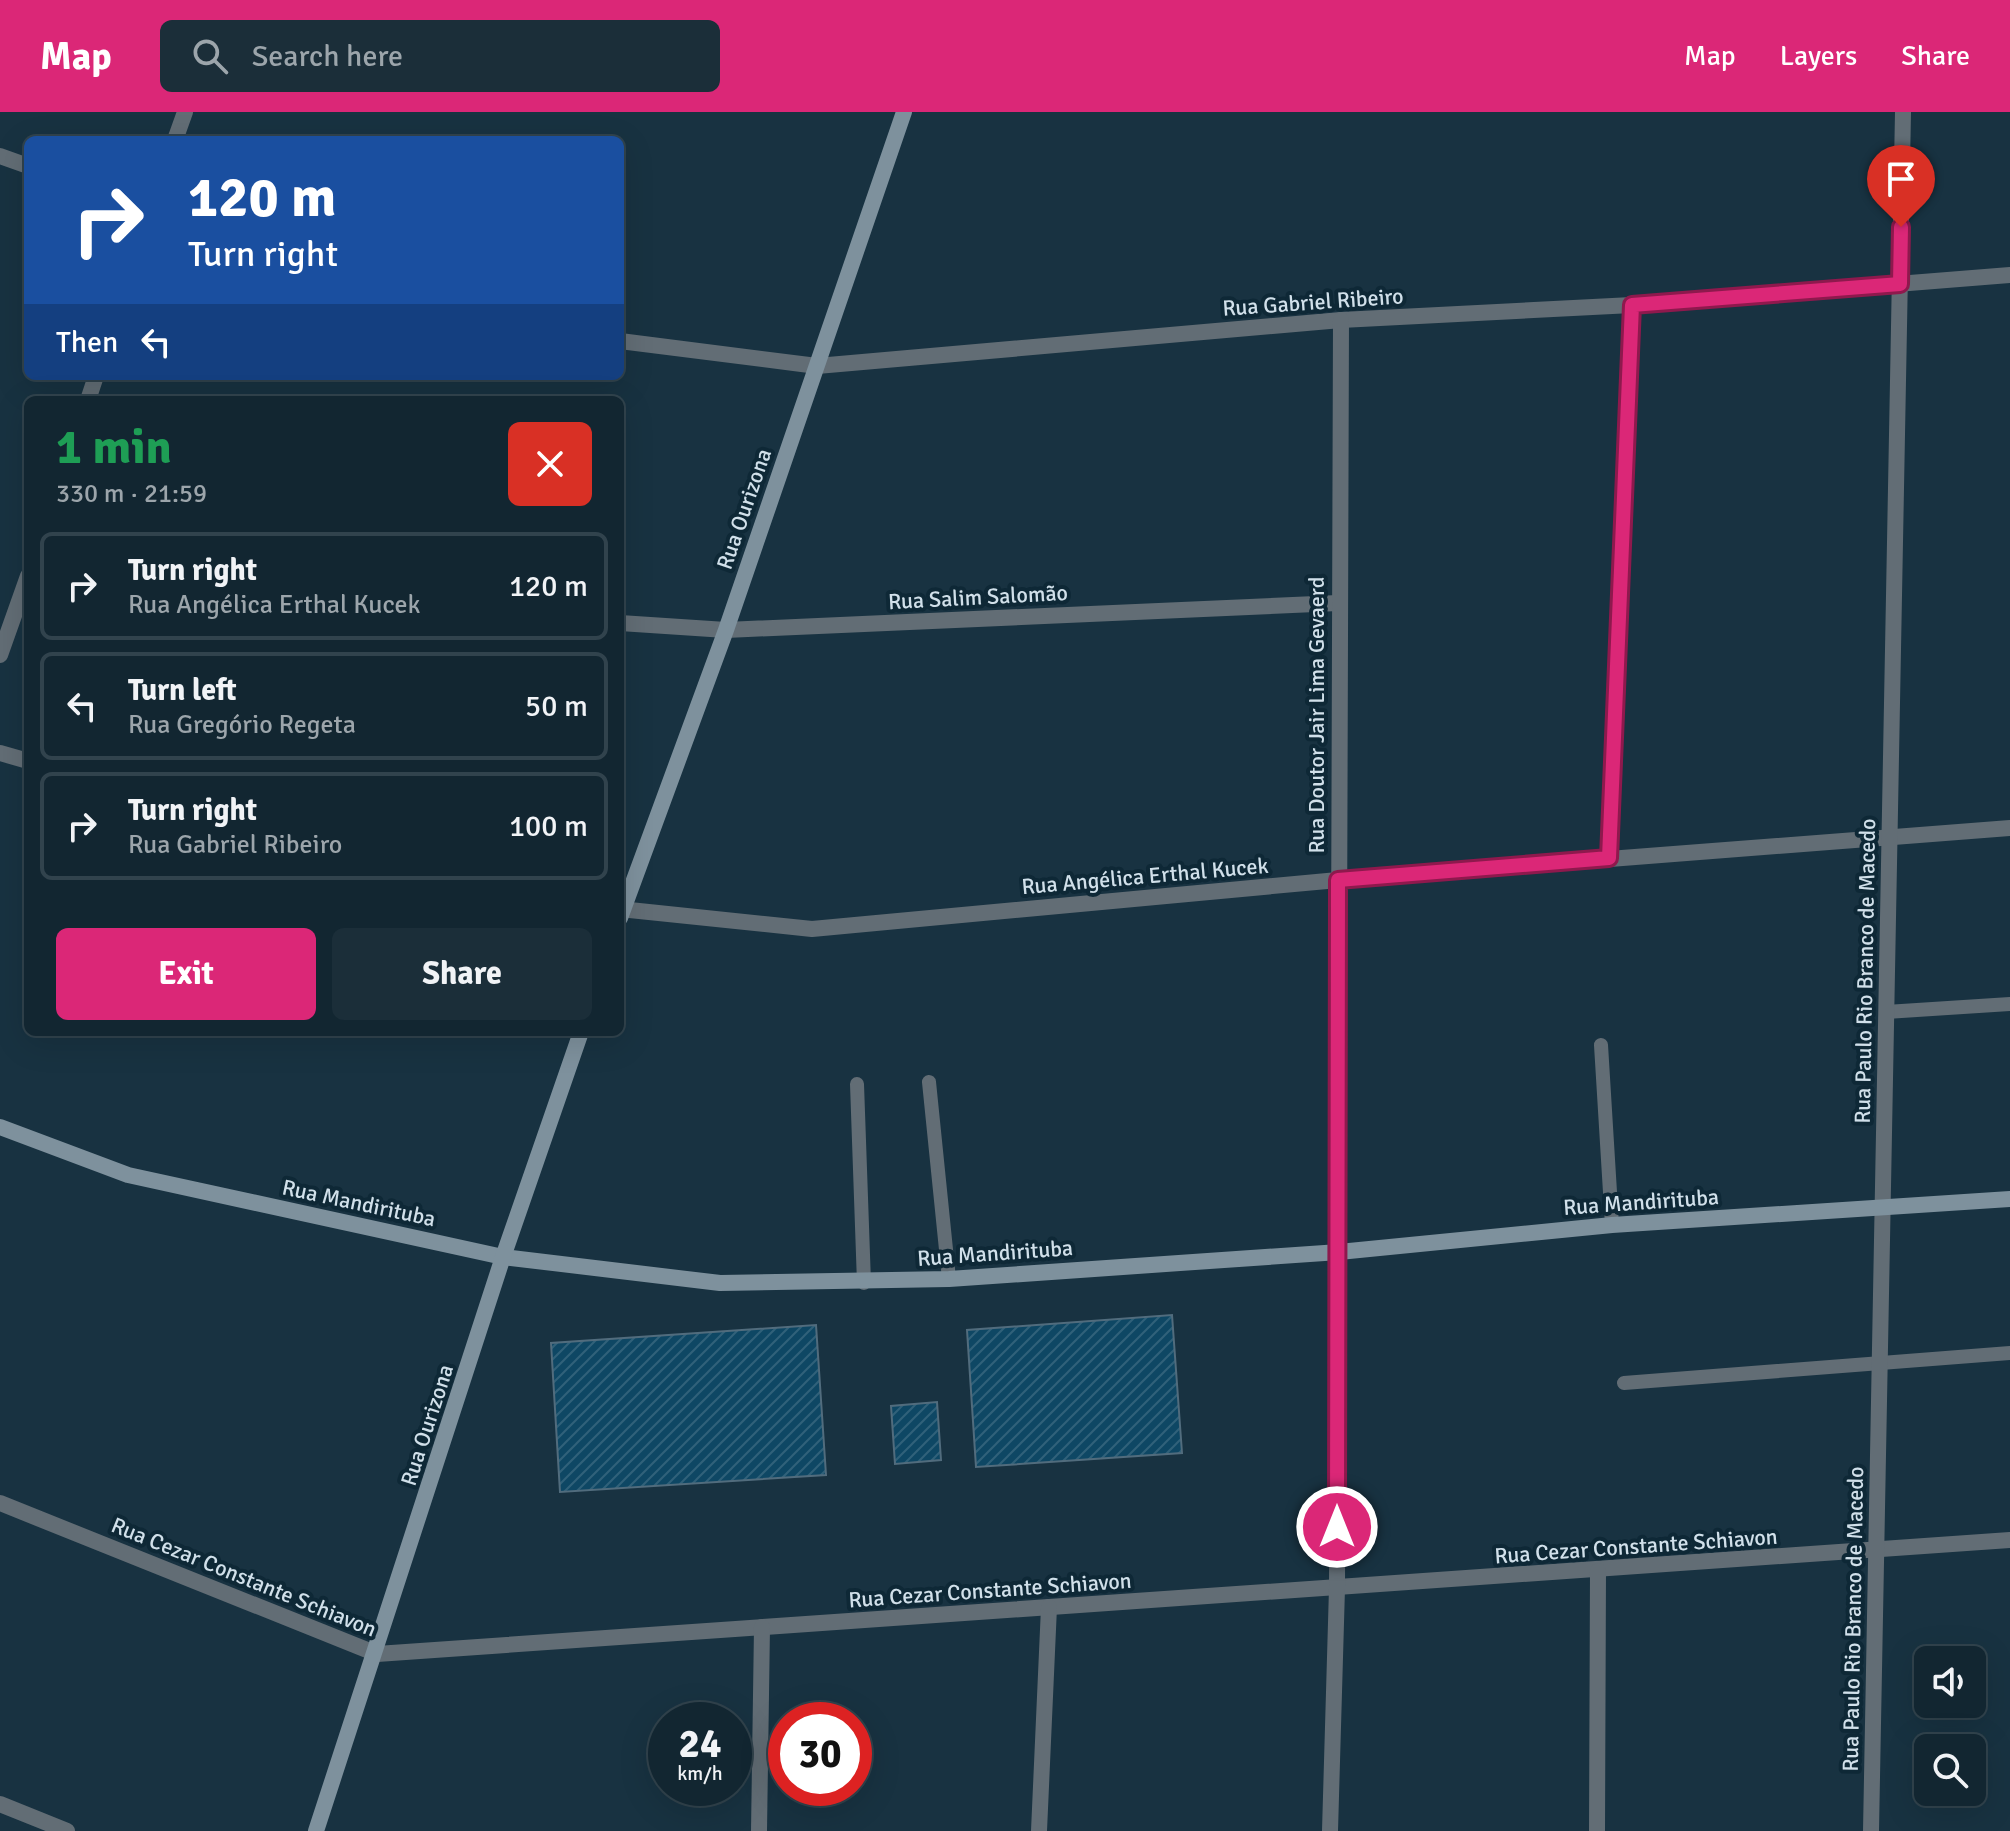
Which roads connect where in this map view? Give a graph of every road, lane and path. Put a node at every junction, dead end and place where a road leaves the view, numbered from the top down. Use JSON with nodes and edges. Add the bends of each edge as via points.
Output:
{"nodes":[{"id":1,"x":185,"y":112,"type":"edge"},
{"id":2,"x":904,"y":112,"type":"edge"},
{"id":3,"x":1903,"y":112,"type":"edge"},
{"id":4,"x":176,"y":136,"type":"edge"},
{"id":5,"x":0,"y":156,"type":"edge"},
{"id":6,"x":24,"y":165,"type":"edge"},
{"id":7,"x":2010,"y":275,"type":"edge"},
{"id":8,"x":1900,"y":284,"type":"junction"},
{"id":9,"x":1632,"y":305,"type":"junction"},
{"id":10,"x":1341,"y":320,"type":"junction"},
{"id":11,"x":624,"y":342,"type":"edge"},
{"id":12,"x":817,"y":366,"type":"junction"},
{"id":13,"x":24,"y":587,"type":"edge"},
{"id":14,"x":1338,"y":603,"type":"junction"},
{"id":15,"x":624,"y":623,"type":"edge"},
{"id":16,"x":726,"y":630,"type":"junction"},
{"id":17,"x":0,"y":655,"type":"edge"},
{"id":18,"x":0,"y":753,"type":"edge"},
{"id":19,"x":24,"y":760,"type":"edge"},
{"id":20,"x":2010,"y":828,"type":"edge"},
{"id":21,"x":1890,"y":835,"type":"junction"},
{"id":22,"x":1609,"y":858,"type":"junction"},
{"id":23,"x":1338,"y":880,"type":"junction"},
{"id":24,"x":624,"y":904,"type":"edge"},
{"id":25,"x":624,"y":912,"type":"edge"},
{"id":26,"x":2010,"y":1004,"type":"edge"},
{"id":27,"x":1886,"y":1012,"type":"junction"},
{"id":28,"x":580,"y":1036,"type":"edge"},
{"id":29,"x":1601,"y":1045,"type":"dead end"},
{"id":30,"x":929,"y":1082,"type":"dead end"},
{"id":31,"x":857,"y":1084,"type":"dead end"},
{"id":32,"x":0,"y":1127,"type":"edge"},
{"id":33,"x":2010,"y":1199,"type":"edge"},
{"id":34,"x":1883,"y":1209,"type":"junction"},
{"id":35,"x":1612,"y":1225,"type":"junction"},
{"id":36,"x":1339,"y":1252,"type":"junction"},
{"id":37,"x":503,"y":1257,"type":"junction"},
{"id":38,"x":949,"y":1279,"type":"junction"},
{"id":39,"x":864,"y":1283,"type":"junction"},
{"id":40,"x":2010,"y":1353,"type":"edge"},
{"id":41,"x":1880,"y":1365,"type":"junction"},
{"id":42,"x":1624,"y":1383,"type":"dead end"},
{"id":43,"x":0,"y":1503,"type":"edge"},
{"id":44,"x":2010,"y":1540,"type":"edge"},
{"id":45,"x":1876,"y":1551,"type":"junction"},
{"id":46,"x":1598,"y":1571,"type":"junction"},
{"id":47,"x":1337,"y":1588,"type":"junction"},
{"id":48,"x":1049,"y":1607,"type":"junction"},
{"id":49,"x":762,"y":1627,"type":"junction"},
{"id":50,"x":377,"y":1654,"type":"junction"},
{"id":51,"x":0,"y":1804,"type":"edge"},
{"id":52,"x":67,"y":1831,"type":"edge"},
{"id":53,"x":316,"y":1831,"type":"edge"},
{"id":54,"x":759,"y":1831,"type":"edge"},
{"id":55,"x":1039,"y":1831,"type":"edge"},
{"id":56,"x":1330,"y":1831,"type":"edge"},
{"id":57,"x":1597,"y":1831,"type":"edge"},
{"id":58,"x":1871,"y":1831,"type":"edge"}],
"edges":[{"from":1,"to":4,"type":"street"},
{"from":2,"to":12,"type":"street","name":"Rua Ourizona"},
{"from":3,"to":8,"type":"street","name":"Rua Paulo Rio Branco de Macedo"},
{"from":5,"to":6,"type":"street"},
{"from":7,"to":8,"type":"street","name":"Rua Gabriel Ribeiro"},
{"from":8,"to":9,"type":"street","name":"Rua Gabriel Ribeiro"},
{"from":8,"to":21,"type":"street","name":"Rua Paulo Rio Branco de Macedo"},
{"from":9,"to":10,"type":"street","name":"Rua Gabriel Ribeiro"},
{"from":9,"to":22,"type":"street"},
{"from":10,"to":12,"type":"street","name":"Rua Gabriel Ribeiro"},
{"from":10,"to":14,"type":"street","name":"Rua Doutor Jair Lima Gevaerd"},
{"from":11,"to":12,"type":"street","name":"Rua Gabriel Ribeiro"},
{"from":12,"to":16,"type":"street","name":"Rua Ourizona"},
{"from":13,"to":17,"type":"street"},
{"from":14,"to":16,"type":"street","name":"Rua Salim Salomão"},
{"from":14,"to":23,"type":"street","name":"Rua Doutor Jair Lima Gevaerd"},
{"from":15,"to":16,"type":"street","name":"Rua Salim Salomão"},
{"from":16,"to":24,"type":"street","name":"Rua Ourizona"},
{"from":18,"to":19,"type":"street"},
{"from":20,"to":21,"type":"street","name":"Rua Angélica Erthal Kucek"},
{"from":21,"to":22,"type":"street","name":"Rua Angélica Erthal Kucek"},
{"from":21,"to":27,"type":"street","name":"Rua Paulo Rio Branco de Macedo"},
{"from":22,"to":23,"type":"street","name":"Rua Angélica Erthal Kucek"},
{"from":23,"to":25,"type":"street","name":"Rua Angélica Erthal Kucek","via":[[812,929]]},
{"from":23,"to":36,"type":"street","name":"Rua Doutor Jair Lima Gevaerd"},
{"from":26,"to":27,"type":"lane"},
{"from":27,"to":34,"type":"street","name":"Rua Paulo Rio Branco de Macedo"},
{"from":28,"to":37,"type":"street","name":"Rua Ourizona"},
{"from":29,"to":35,"type":"lane"},
{"from":30,"to":38,"type":"lane"},
{"from":31,"to":39,"type":"lane"},
{"from":32,"to":37,"type":"street","name":"Rua Mandirituba","via":[[128,1175]]},
{"from":33,"to":34,"type":"street","name":"Rua Mandirituba"},
{"from":34,"to":35,"type":"street","name":"Rua Mandirituba"},
{"from":34,"to":41,"type":"street","name":"Rua Paulo Rio Branco de Macedo"},
{"from":35,"to":36,"type":"street","name":"Rua Mandirituba"},
{"from":36,"to":38,"type":"street","name":"Rua Mandirituba"},
{"from":36,"to":47,"type":"street","name":"Rua Doutor Jair Lima Gevaerd"},
{"from":37,"to":39,"type":"street","name":"Rua Mandirituba","via":[[720,1283]]},
{"from":37,"to":50,"type":"street","name":"Rua Ourizona"},
{"from":38,"to":39,"type":"street","name":"Rua Mandirituba"},
{"from":40,"to":41,"type":"lane"},
{"from":41,"to":42,"type":"lane"},
{"from":41,"to":45,"type":"street","name":"Rua Paulo Rio Branco de Macedo"},
{"from":43,"to":50,"type":"street","name":"Rua Cezar Constante Schiavon"},
{"from":44,"to":45,"type":"street","name":"Rua Cezar Constante Schiavon"},
{"from":45,"to":46,"type":"street","name":"Rua Cezar Constante Schiavon"},
{"from":45,"to":58,"type":"street","name":"Rua Paulo Rio Branco de Macedo"},
{"from":46,"to":47,"type":"street","name":"Rua Cezar Constante Schiavon"},
{"from":46,"to":57,"type":"street"},
{"from":47,"to":48,"type":"street","name":"Rua Cezar Constante Schiavon"},
{"from":47,"to":56,"type":"street","name":"Rua Doutor Jair Lima Gevaerd"},
{"from":48,"to":49,"type":"street","name":"Rua Cezar Constante Schiavon"},
{"from":48,"to":55,"type":"street"},
{"from":49,"to":50,"type":"street","name":"Rua Cezar Constante Schiavon"},
{"from":49,"to":54,"type":"street"},
{"from":50,"to":53,"type":"street","name":"Rua Ourizona"},
{"from":51,"to":52,"type":"street"}]}
